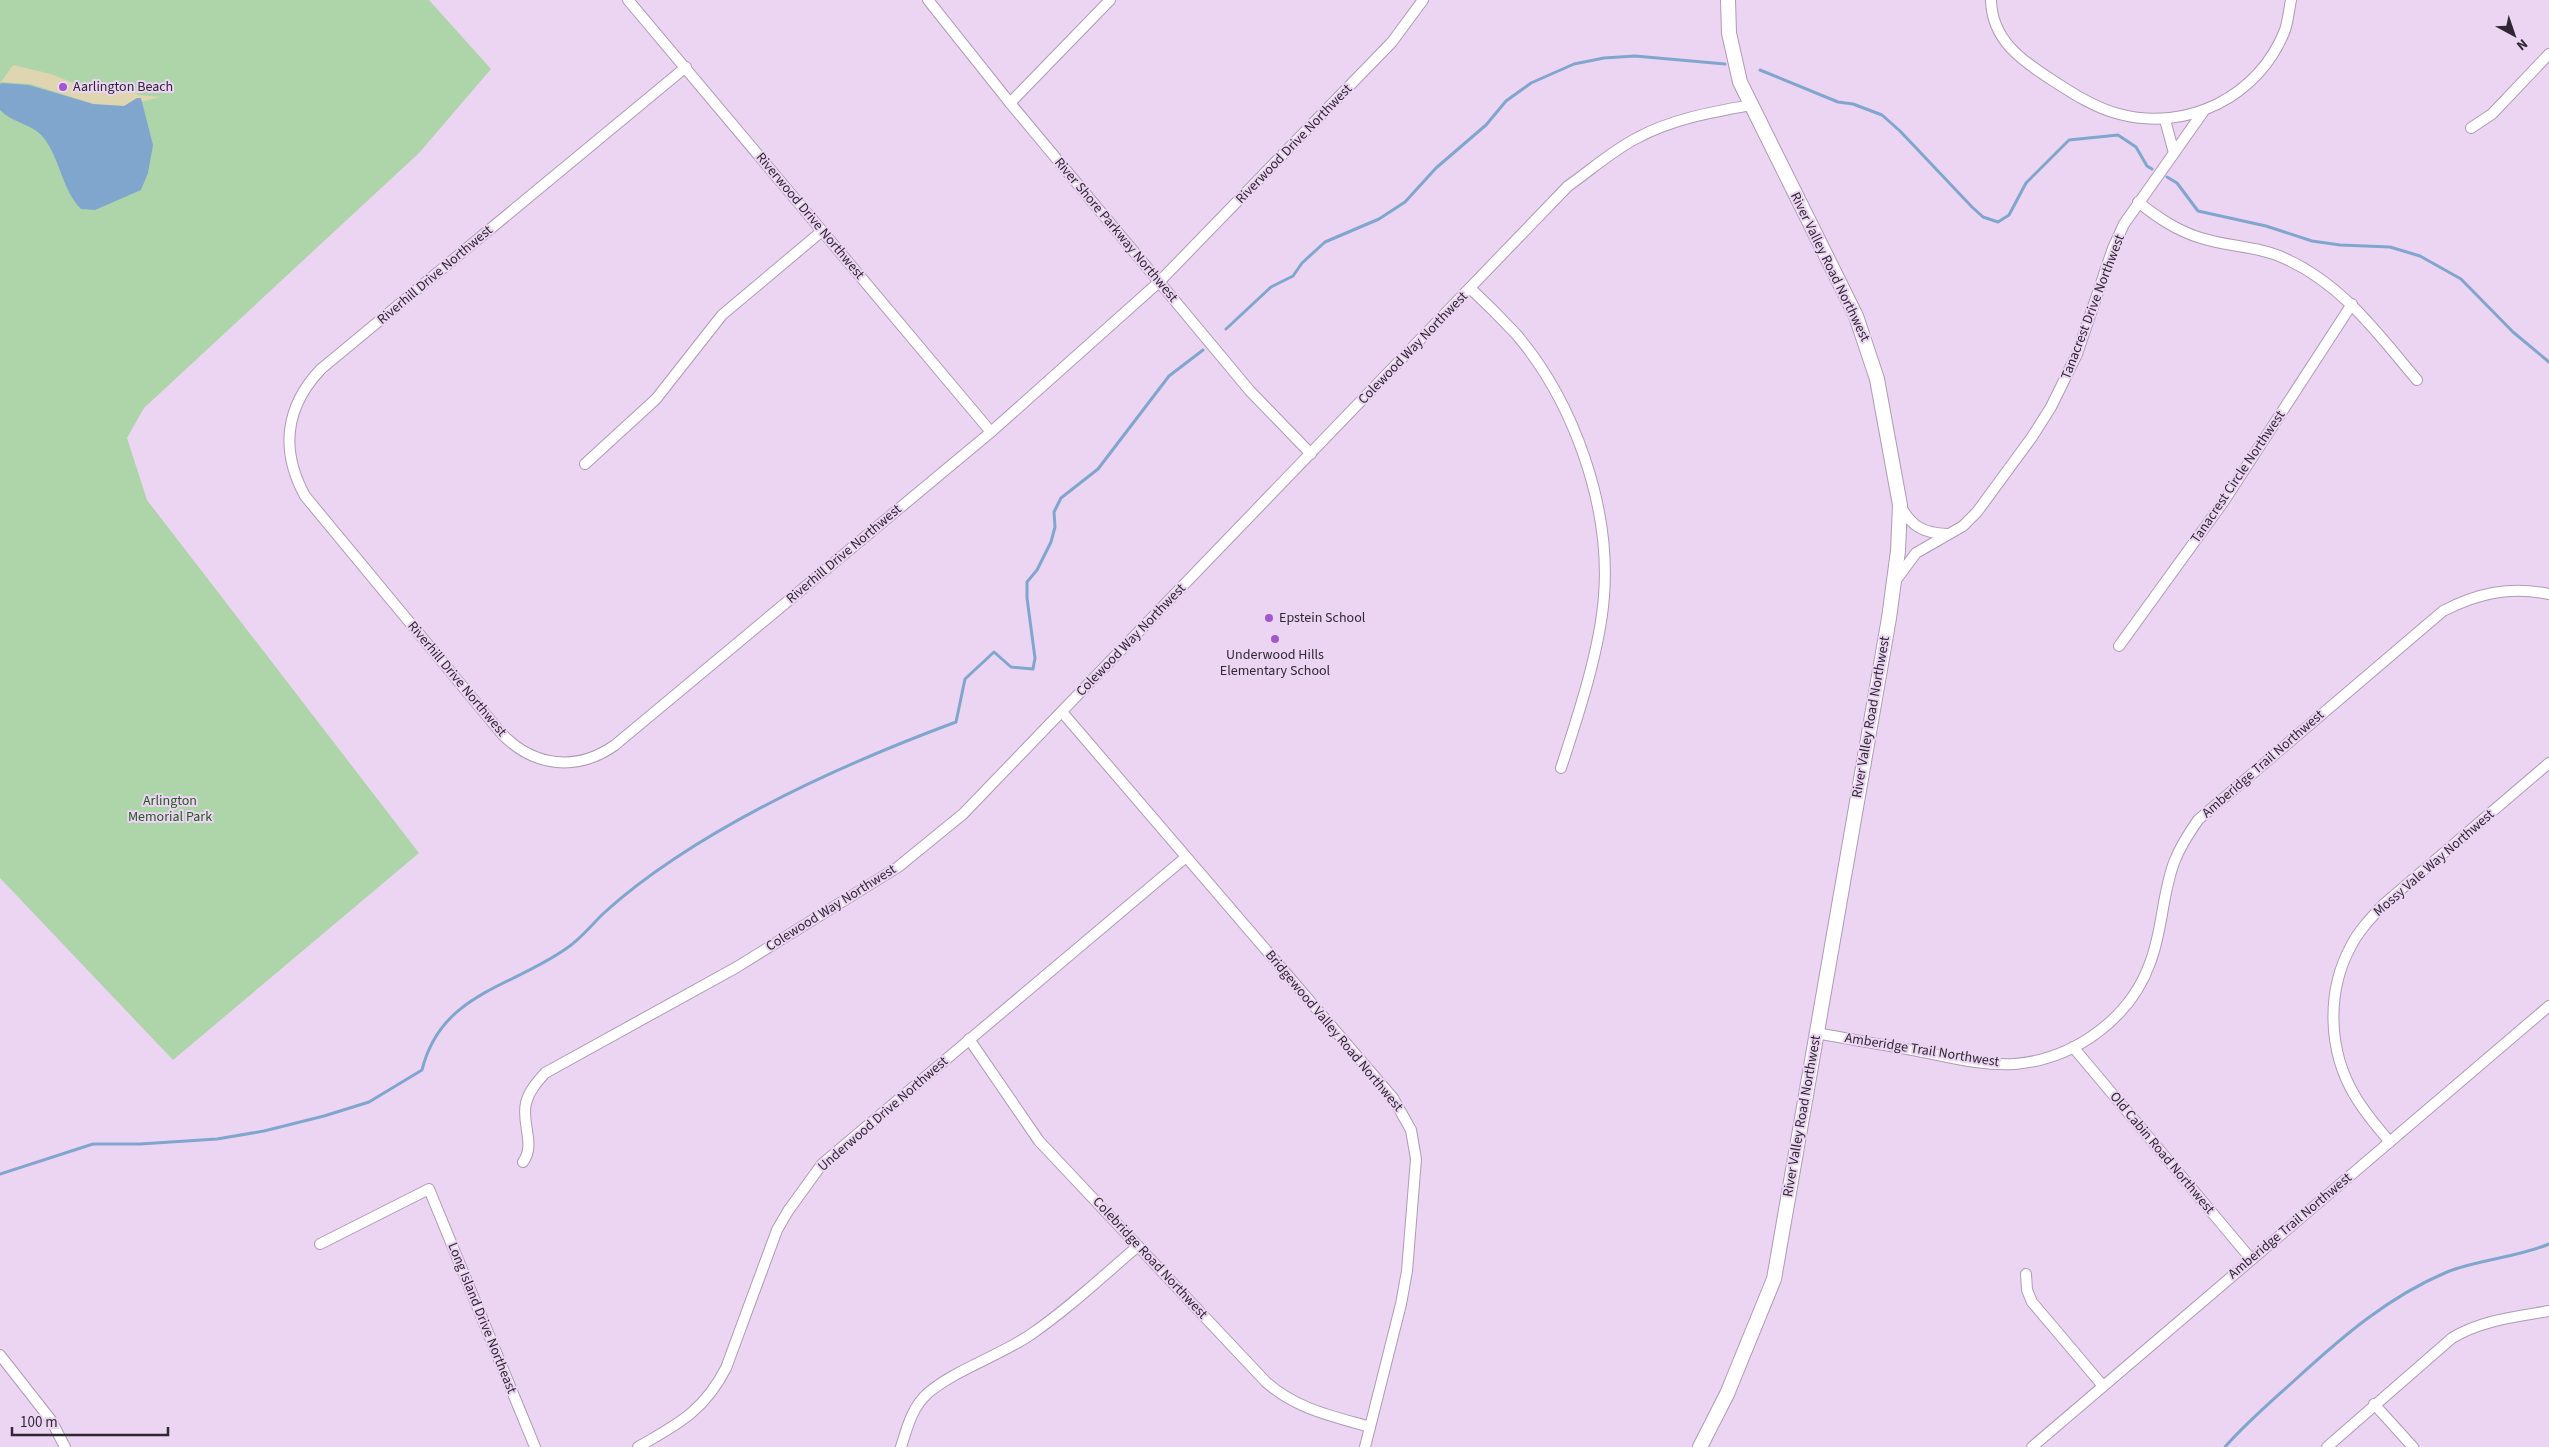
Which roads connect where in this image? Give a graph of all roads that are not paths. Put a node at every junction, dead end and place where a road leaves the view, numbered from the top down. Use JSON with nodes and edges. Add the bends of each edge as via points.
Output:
{"nodes":[{"id":1,"x":628,"y":0,"type":"edge"},
{"id":2,"x":928,"y":0,"type":"edge"},
{"id":3,"x":1110,"y":0,"type":"edge"},
{"id":4,"x":1423,"y":0,"type":"edge"},
{"id":5,"x":1728,"y":0,"type":"edge"},
{"id":6,"x":1991,"y":0,"type":"edge"},
{"id":7,"x":2291,"y":0,"type":"edge"},
{"id":8,"x":2549,"y":54,"type":"edge"},
{"id":9,"x":686,"y":67,"type":"junction"},
{"id":10,"x":1010,"y":103,"type":"junction"},
{"id":11,"x":1750,"y":105,"type":"junction"},
{"id":12,"x":2203,"y":112,"type":"junction"},
{"id":13,"x":2165,"y":120,"type":"junction"},
{"id":14,"x":2471,"y":128,"type":"dead end"},
{"id":15,"x":2174,"y":153,"type":"junction"},
{"id":16,"x":2138,"y":202,"type":"junction"},
{"id":17,"x":822,"y":231,"type":"junction"},
{"id":18,"x":1159,"y":282,"type":"junction"},
{"id":19,"x":1470,"y":288,"type":"junction"},
{"id":20,"x":2352,"y":304,"type":"junction"},
{"id":21,"x":2417,"y":380,"type":"dead end"},
{"id":22,"x":991,"y":432,"type":"junction"},
{"id":23,"x":1311,"y":454,"type":"junction"},
{"id":24,"x":585,"y":464,"type":"dead end"},
{"id":25,"x":1900,"y":505,"type":"junction"},
{"id":26,"x":1948,"y":534,"type":"junction"},
{"id":27,"x":1895,"y":581,"type":"junction"},
{"id":28,"x":2549,"y":594,"type":"edge"},
{"id":29,"x":2119,"y":646,"type":"dead end"},
{"id":30,"x":1062,"y":712,"type":"junction"},
{"id":31,"x":2549,"y":763,"type":"edge"},
{"id":32,"x":1561,"y":768,"type":"dead end"},
{"id":33,"x":1186,"y":857,"type":"junction"},
{"id":34,"x":2549,"y":1006,"type":"edge"},
{"id":35,"x":1816,"y":1033,"type":"junction"},
{"id":36,"x":969,"y":1040,"type":"junction"},
{"id":37,"x":2073,"y":1047,"type":"junction"},
{"id":38,"x":2390,"y":1142,"type":"junction"},
{"id":39,"x":523,"y":1162,"type":"dead end"},
{"id":40,"x":320,"y":1244,"type":"dead end"},
{"id":41,"x":1138,"y":1246,"type":"junction"},
{"id":42,"x":2251,"y":1258,"type":"junction"},
{"id":43,"x":2026,"y":1274,"type":"dead end"},
{"id":44,"x":2549,"y":1311,"type":"edge"},
{"id":45,"x":0,"y":1355,"type":"edge"},
{"id":46,"x":2103,"y":1386,"type":"junction"},
{"id":47,"x":2374,"y":1404,"type":"junction"},
{"id":48,"x":1370,"y":1427,"type":"junction"},
{"id":49,"x":65,"y":1447,"type":"edge"},
{"id":50,"x":535,"y":1447,"type":"edge"},
{"id":51,"x":638,"y":1447,"type":"edge"},
{"id":52,"x":901,"y":1447,"type":"edge"},
{"id":53,"x":1365,"y":1447,"type":"edge"},
{"id":54,"x":1700,"y":1447,"type":"edge"},
{"id":55,"x":2032,"y":1447,"type":"edge"},
{"id":56,"x":2327,"y":1447,"type":"edge"},
{"id":57,"x":2413,"y":1447,"type":"edge"}],
"edges":[{"from":1,"to":9,"type":"street","name":"Riverwood Drive Northwest"},
{"from":2,"to":10,"type":"street","name":"River Shore Parkway Northwest"},
{"from":3,"to":10,"type":"street"},
{"from":4,"to":18,"type":"street","name":"Riverwood Drive Northwest","via":[[1392,42]]},
{"from":5,"to":11,"type":"street","name":"River Valley Road Northwest","via":[[1733,58]]},
{"from":6,"to":13,"type":"street","via":[[1991,14],[2000,35],[2025,63],[2080,98],[2117,114]]},
{"from":7,"to":12,"type":"street","via":[[2285,29],[2268,60],[2240,90]]},
{"from":8,"to":14,"type":"street","via":[[2492,114]]},
{"from":9,"to":17,"type":"street","name":"Riverwood Drive Northwest"},
{"from":9,"to":22,"type":"street","name":"Riverhill Drive Northwest","via":[[321,369],[303,391],[292,415],[290,457],[295,478],[305,496],[502,734],[523,752],[549,762],[577,762],[606,752]]},
{"from":10,"to":18,"type":"street","name":"River Shore Parkway Northwest"},
{"from":11,"to":19,"type":"street","name":"Colewood Way Northwest","via":[[1713,111],[1637,138],[1568,186]]},
{"from":11,"to":25,"type":"street","name":"River Valley Road Northwest","via":[[1856,316],[1868,347],[1885,411]]},
{"from":12,"to":13,"type":"street"},
{"from":12,"to":15,"type":"street","name":"Tanacrest Drive Northwest"},
{"from":13,"to":15,"type":"street"},
{"from":15,"to":16,"type":"street","name":"Tanacrest Drive Northwest"},
{"from":16,"to":20,"type":"street","via":[[2162,220],[2192,235],[2262,250],[2287,259],[2332,286]]},
{"from":16,"to":26,"type":"street","name":"Tanacrest Drive Northwest","via":[[2113,248],[2077,354],[2051,407],[1977,512],[1963,526]]},
{"from":17,"to":22,"type":"street","name":"Riverwood Drive Northwest"},
{"from":17,"to":24,"type":"street","via":[[722,316],[656,399]]},
{"from":18,"to":22,"type":"street","name":"Riverhill Drive Northwest"},
{"from":18,"to":23,"type":"street","name":"River Shore Parkway Northwest","via":[[1250,391]]},
{"from":19,"to":23,"type":"street","name":"Colewood Way Northwest"},
{"from":19,"to":32,"type":"street","via":[[1516,335],[1553,388],[1569,419],[1602,518],[1605,572],[1600,621],[1579,712]]},
{"from":20,"to":21,"type":"street"},
{"from":20,"to":29,"type":"street","name":"Tanacrest Circle Northwest","via":[[2224,501]]},
{"from":23,"to":30,"type":"street","name":"Colewood Way Northwest"},
{"from":25,"to":26,"type":"street","via":[[1908,520],[1918,528],[1929,533]]},
{"from":25,"to":27,"type":"street","name":"River Valley Road Northwest"},
{"from":26,"to":27,"type":"street","name":"Tanacrest Drive Northwest","via":[[1916,553]]},
{"from":27,"to":35,"type":"street","name":"River Valley Road Northwest"},
{"from":28,"to":37,"type":"street","name":"Amberidge Trail Northwest","via":[[2499,590],[2469,598],[2443,611],[2198,820],[2175,861],[2156,947],[2142,982],[2113,1019]]},
{"from":30,"to":33,"type":"street","name":"Bridgewood Valley Road Northwest"},
{"from":30,"to":39,"type":"street","name":"Colewood Way Northwest","via":[[963,814],[898,867],[738,967],[545,1073],[533,1086],[526,1103],[524,1122],[529,1148]]},
{"from":31,"to":38,"type":"street","name":"Mossy Vale Way Northwest","via":[[2384,904],[2351,945],[2340,970],[2333,1018],[2343,1072],[2362,1108]]},
{"from":33,"to":36,"type":"street","name":"Underwood Drive Northwest"},
{"from":33,"to":48,"type":"street","name":"Bridgewood Valley Road Northwest","via":[[1393,1098],[1411,1130],[1416,1159],[1408,1271]]},
{"from":34,"to":38,"type":"street","name":"Amberidge Trail Northwest"},
{"from":35,"to":37,"type":"street","name":"Amberidge Trail Northwest","via":[[1996,1064],[2037,1060]]},
{"from":35,"to":54,"type":"street","name":"River Valley Road Northwest","via":[[1774,1279],[1727,1394]]},
{"from":36,"to":41,"type":"street","name":"Colebridge Road Northwest","via":[[1039,1141]]},
{"from":36,"to":51,"type":"street","name":"Underwood Drive Northwest","via":[[816,1171],[777,1230],[717,1387],[691,1416]]},
{"from":37,"to":42,"type":"street","name":"Old Cabin Road Northwest"},
{"from":38,"to":42,"type":"street","name":"Amberidge Trail Northwest"},
{"from":40,"to":50,"type":"street","name":"Long Island Drive Northeast","via":[[429,1189]]},
{"from":41,"to":48,"type":"street","name":"Colebridge Road Northwest","via":[[1278,1393],[1306,1409]]},
{"from":41,"to":52,"type":"street","via":[[1030,1335],[927,1394],[911,1417]]},
{"from":42,"to":46,"type":"street","name":"Amberidge Trail Northwest"},
{"from":43,"to":46,"type":"street","via":[[2032,1302]]},
{"from":44,"to":47,"type":"street","via":[[2470,1327],[2452,1338]]},
{"from":45,"to":49,"type":"street","via":[[51,1420]]},
{"from":46,"to":55,"type":"street","name":"Amberidge Trail Northwest"},
{"from":47,"to":56,"type":"street"},
{"from":47,"to":57,"type":"street"},
{"from":48,"to":53,"type":"street","name":"Bridgewood Valley Road Northwest"}]}
